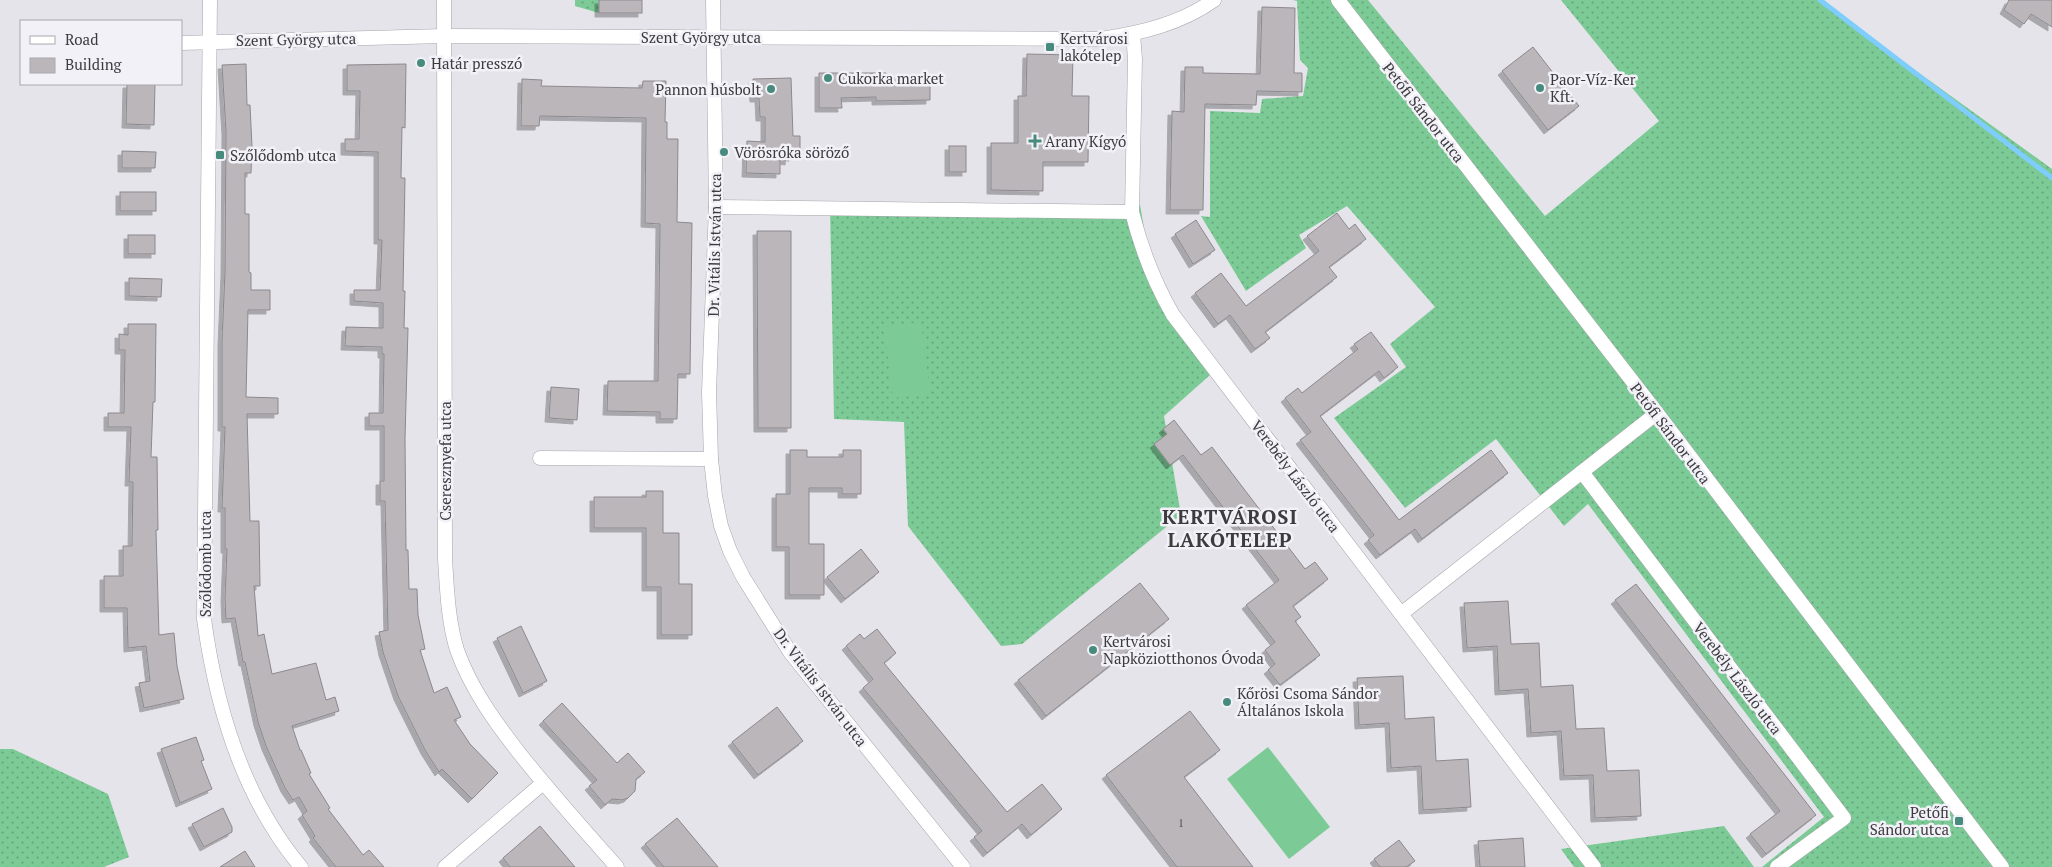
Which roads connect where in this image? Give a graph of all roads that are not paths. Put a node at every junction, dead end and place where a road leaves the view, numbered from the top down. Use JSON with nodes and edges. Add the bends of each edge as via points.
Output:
{"nodes":[{"id":1,"x":210,"y":0,"type":"edge"},
{"id":2,"x":444,"y":0,"type":"edge"},
{"id":3,"x":713,"y":0,"type":"edge"},
{"id":4,"x":1214,"y":0,"type":"edge"},
{"id":5,"x":1338,"y":0,"type":"edge"},
{"id":6,"x":1132,"y":34,"type":"junction"},
{"id":7,"x":444,"y":36,"type":"junction"},
{"id":8,"x":714,"y":36,"type":"junction"},
{"id":9,"x":211,"y":41,"type":"junction"},
{"id":10,"x":182,"y":43,"type":"edge"},
{"id":11,"x":716,"y":207,"type":"junction"},
{"id":12,"x":1132,"y":212,"type":"junction"},
{"id":13,"x":1657,"y":413,"type":"junction"},
{"id":14,"x":540,"y":458,"type":"dead end"},
{"id":15,"x":711,"y":459,"type":"junction"},
{"id":16,"x":1582,"y":472,"type":"junction"},
{"id":17,"x":1401,"y":614,"type":"junction"},
{"id":18,"x":543,"y":783,"type":"junction"},
{"id":19,"x":301,"y":867,"type":"edge"},
{"id":20,"x":445,"y":867,"type":"edge"},
{"id":21,"x":617,"y":867,"type":"edge"},
{"id":22,"x":963,"y":867,"type":"edge"},
{"id":23,"x":1594,"y":867,"type":"edge"},
{"id":24,"x":1777,"y":867,"type":"edge"},
{"id":25,"x":2002,"y":867,"type":"edge"}],
"edges":[{"from":1,"to":9,"type":"street","name":"Szőlődomb utca"},
{"from":2,"to":7,"type":"street","name":"Cseresznyefa utca"},
{"from":3,"to":8,"type":"street","name":"Dr. Vitális István utca"},
{"from":4,"to":6,"type":"street","name":"Szent György utca","via":[[1179,19]]},
{"from":5,"to":13,"type":"street","name":"Petőfi Sándor utca"},
{"from":6,"to":8,"type":"street","name":"Szent György utca","via":[[1101,39]]},
{"from":6,"to":12,"type":"street","name":"Verebély László utca","via":[[1135,59]]},
{"from":7,"to":8,"type":"street","name":"Szent György utca"},
{"from":7,"to":9,"type":"street","name":"Szent György utca"},
{"from":7,"to":18,"type":"street","name":"Cseresznyefa utca","via":[[445,559],[451,620],[457,648],[482,701]]},
{"from":8,"to":11,"type":"street","name":"Dr. Vitális István utca"},
{"from":9,"to":10,"type":"street","name":"Szent György utca"},
{"from":9,"to":19,"type":"street","name":"Szőlődomb utca","via":[[204,619],[216,689],[244,772],[266,817]]},
{"from":11,"to":12,"type":"street"},
{"from":11,"to":15,"type":"street","name":"Dr. Vitális István utca","via":[[709,392]]},
{"from":12,"to":17,"type":"street","name":"Verebély László utca","via":[[1157,288],[1173,315]]},
{"from":13,"to":16,"type":"street"},
{"from":13,"to":25,"type":"street","name":"Petőfi Sándor utca"},
{"from":14,"to":15,"type":"street"},
{"from":15,"to":22,"type":"street","name":"Dr. Vitális István utca","via":[[722,526],[743,577],[790,652]]},
{"from":16,"to":17,"type":"street"},
{"from":16,"to":24,"type":"street","name":"Verebély László utca","via":[[1844,818]]},
{"from":17,"to":23,"type":"street","name":"Verebély László utca"},
{"from":18,"to":20,"type":"street"},
{"from":18,"to":21,"type":"street","name":"Cseresznyefa utca"}]}
